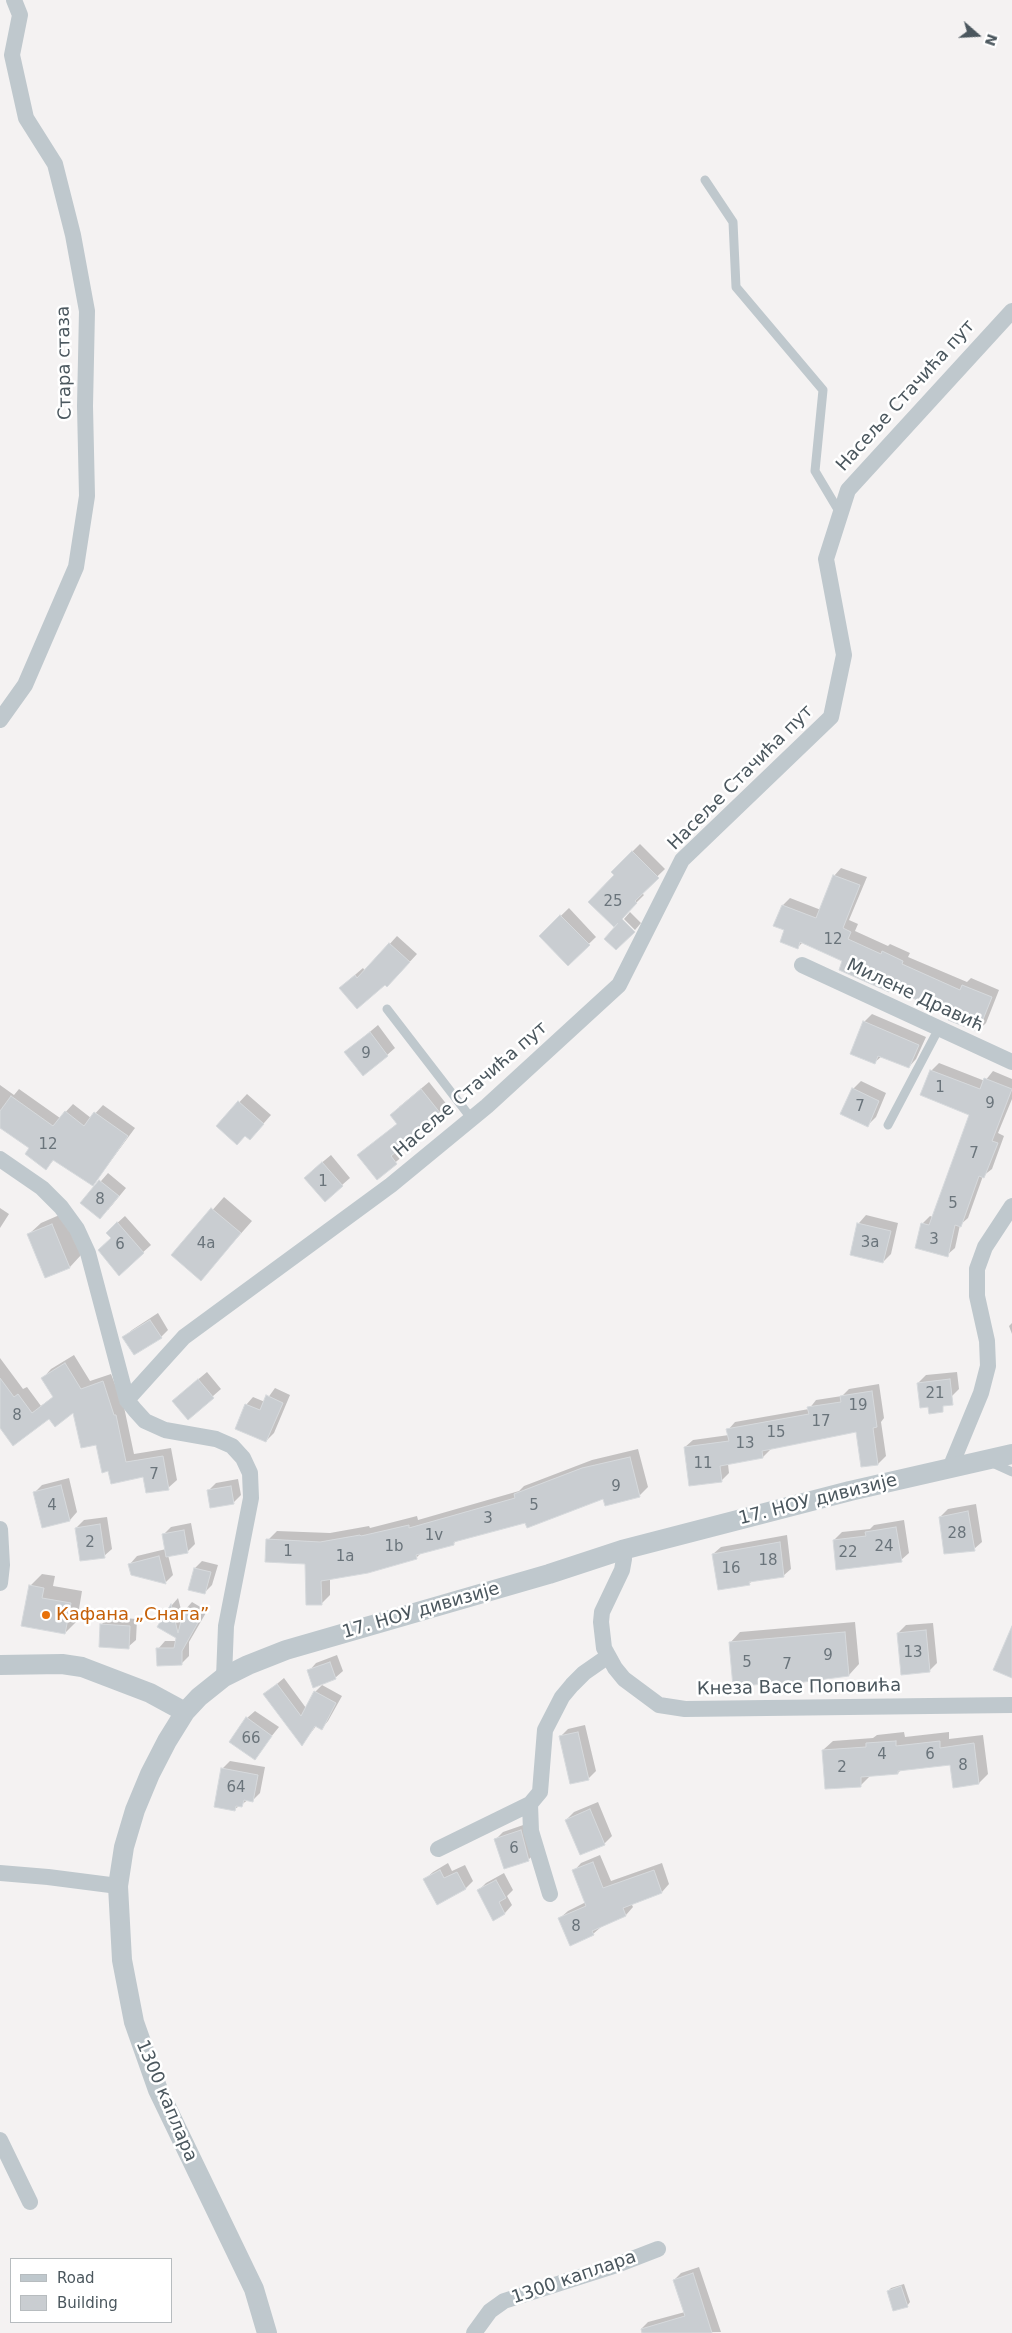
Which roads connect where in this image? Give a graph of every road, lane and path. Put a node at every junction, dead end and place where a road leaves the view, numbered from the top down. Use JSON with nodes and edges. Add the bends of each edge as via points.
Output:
{"nodes":[{"id":1,"x":14,"y":0,"type":"edge"},
{"id":2,"x":704,"y":180,"type":"dead end"},
{"id":3,"x":1012,"y":311,"type":"edge"},
{"id":4,"x":840,"y":513,"type":"junction"},
{"id":5,"x":0,"y":720,"type":"edge"},
{"id":6,"x":802,"y":965,"type":"dead end"},
{"id":7,"x":387,"y":1009,"type":"dead end"},
{"id":8,"x":938,"y":1030,"type":"junction"},
{"id":9,"x":1012,"y":1062,"type":"edge"},
{"id":10,"x":471,"y":1118,"type":"junction"},
{"id":11,"x":888,"y":1125,"type":"dead end"},
{"id":12,"x":0,"y":1159,"type":"edge"},
{"id":13,"x":1012,"y":1206,"type":"edge"},
{"id":14,"x":127,"y":1400,"type":"junction"},
{"id":15,"x":1012,"y":1454,"type":"edge"},
{"id":16,"x":986,"y":1459,"type":"junction"},
{"id":17,"x":950,"y":1468,"type":"junction"},
{"id":18,"x":1012,"y":1472,"type":"edge"},
{"id":19,"x":0,"y":1529,"type":"edge"},
{"id":20,"x":622,"y":1550,"type":"junction"},
{"id":21,"x":0,"y":1584,"type":"edge"},
{"id":22,"x":607,"y":1657,"type":"junction"},
{"id":23,"x":0,"y":1665,"type":"edge"},
{"id":24,"x":224,"y":1677,"type":"junction"},
{"id":25,"x":1012,"y":1705,"type":"edge"},
{"id":26,"x":185,"y":1712,"type":"junction"},
{"id":27,"x":530,"y":1804,"type":"junction"},
{"id":28,"x":438,"y":1849,"type":"dead end"},
{"id":29,"x":0,"y":1873,"type":"edge"},
{"id":30,"x":118,"y":1886,"type":"junction"},
{"id":31,"x":550,"y":1894,"type":"dead end"},
{"id":32,"x":0,"y":2140,"type":"edge"},
{"id":33,"x":30,"y":2202,"type":"dead end"},
{"id":34,"x":658,"y":2249,"type":"dead end"},
{"id":35,"x":267,"y":2333,"type":"edge"},
{"id":36,"x":474,"y":2333,"type":"edge"}],
"edges":[{"from":1,"to":5,"type":"street","name":"Стара стаза","via":[[20,14],[12,54],[26,118],[55,164],[87,311],[87,496],[76,567],[25,685]]},
{"from":2,"to":4,"type":"lane","via":[[733,222],[736,287],[823,390],[815,471]]},
{"from":3,"to":4,"type":"street","name":"Насеље Стачића пут","via":[[848,490]]},
{"from":4,"to":10,"type":"street","name":"Насеље Стачића пут","via":[[826,559],[844,655],[831,717],[682,860],[619,985]]},
{"from":6,"to":8,"type":"street","name":"Милене Дравић"},
{"from":7,"to":10,"type":"lane"},
{"from":8,"to":9,"type":"street","name":"Милене Дравић"},
{"from":8,"to":11,"type":"lane"},
{"from":10,"to":14,"type":"street","name":"Насеље Стачића пут","via":[[391,1185],[184,1337]]},
{"from":12,"to":14,"type":"street","via":[[42,1188],[77,1229],[88,1253]]},
{"from":13,"to":17,"type":"street","via":[[985,1247],[977,1269],[977,1296],[987,1341],[988,1366],[981,1394]]},
{"from":14,"to":24,"type":"street","via":[[145,1421],[165,1430],[216,1439],[232,1446],[250,1473],[251,1498],[226,1626]]},
{"from":15,"to":16,"type":"street","name":"17. НОУ дивизије"},
{"from":16,"to":17,"type":"street","name":"17. НОУ дивизије"},
{"from":16,"to":18,"type":"lane"},
{"from":17,"to":20,"type":"street","name":"17. НОУ дивизије"},
{"from":19,"to":21,"type":"street"},
{"from":20,"to":22,"type":"street","via":[[622,1570],[605,1602],[600,1622]]},
{"from":20,"to":24,"type":"street","name":"17. НОУ дивизије","via":[[286,1650]]},
{"from":22,"to":25,"type":"street","name":"Кнеза Васе Поповића","via":[[638,1690],[659,1705],[672,1709]]},
{"from":22,"to":27,"type":"street","via":[[572,1685],[552,1713],[545,1730],[540,1792]]},
{"from":23,"to":26,"type":"street","via":[[62,1664],[82,1667],[150,1693]]},
{"from":24,"to":26,"type":"street","name":"1300 каплара"},
{"from":26,"to":30,"type":"street","name":"1300 каплара","via":[[158,1757],[135,1810],[124,1847]]},
{"from":27,"to":28,"type":"street"},
{"from":27,"to":31,"type":"street","via":[[531,1831]]},
{"from":29,"to":30,"type":"street"},
{"from":30,"to":35,"type":"street","name":"1300 каплара","via":[[124,1974],[141,2045],[169,2115],[254,2289]]},
{"from":32,"to":33,"type":"street"},
{"from":34,"to":36,"type":"street","name":"1300 каплара","via":[[504,2301],[490,2312]]}]}
